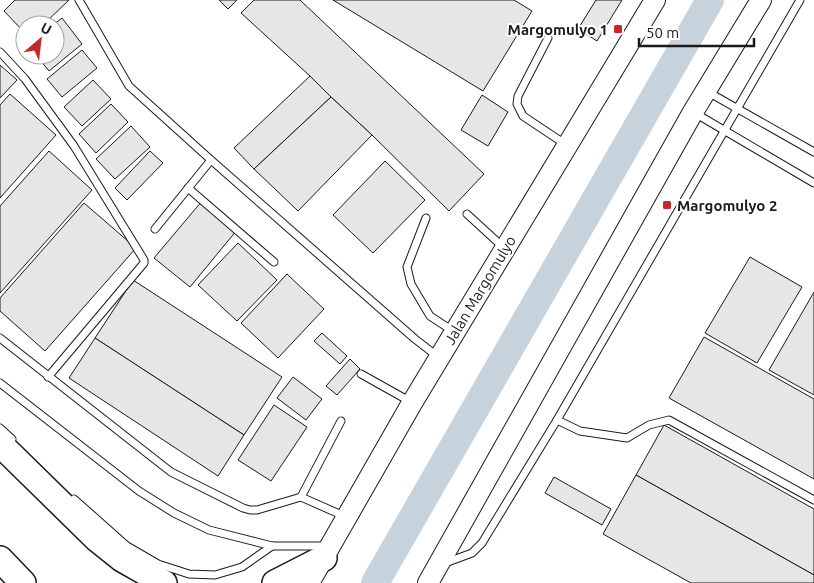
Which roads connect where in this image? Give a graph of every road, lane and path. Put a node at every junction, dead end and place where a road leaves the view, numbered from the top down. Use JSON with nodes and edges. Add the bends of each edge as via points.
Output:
{"nodes":[{"id":1,"x":79,"y":0,"type":"edge"},
{"id":2,"x":655,"y":0,"type":"edge"},
{"id":3,"x":761,"y":0,"type":"edge"},
{"id":4,"x":800,"y":0,"type":"edge"},
{"id":5,"x":548,"y":38,"type":"dead end"},
{"id":6,"x":0,"y":52,"type":"edge"},
{"id":7,"x":706,"y":91,"type":"junction"},
{"id":8,"x":738,"y":109,"type":"junction"},
{"id":9,"x":693,"y":112,"type":"junction"},
{"id":10,"x":724,"y":131,"type":"junction"},
{"id":11,"x":568,"y":146,"type":"junction"},
{"id":12,"x":814,"y":152,"type":"edge"},
{"id":13,"x":211,"y":160,"type":"junction"},
{"id":14,"x":814,"y":183,"type":"edge"},
{"id":15,"x":188,"y":188,"type":"junction"},
{"id":16,"x":467,"y":214,"type":"dead end"},
{"id":17,"x":426,"y":218,"type":"dead end"},
{"id":18,"x":155,"y":229,"type":"dead end"},
{"id":19,"x":506,"y":248,"type":"junction"},
{"id":20,"x":274,"y":262,"type":"dead end"},
{"id":21,"x":455,"y":332,"type":"junction"},
{"id":22,"x":0,"y":338,"type":"edge"},
{"id":23,"x":439,"y":358,"type":"junction"},
{"id":24,"x":361,"y":374,"type":"dead end"},
{"id":25,"x":48,"y":377,"type":"junction"},
{"id":26,"x":0,"y":383,"type":"edge"},
{"id":27,"x":412,"y":403,"type":"junction"},
{"id":28,"x":557,"y":420,"type":"junction"},
{"id":29,"x":341,"y":421,"type":"dead end"},
{"id":30,"x":0,"y":428,"type":"edge"},
{"id":31,"x":10,"y":446,"type":"edge"},
{"id":32,"x":69,"y":495,"type":"dead end"},
{"id":33,"x":301,"y":498,"type":"junction"},
{"id":34,"x":814,"y":500,"type":"edge"},
{"id":35,"x":346,"y":517,"type":"junction"},
{"id":36,"x":272,"y":546,"type":"junction"},
{"id":37,"x":327,"y":552,"type":"junction"},
{"id":38,"x":0,"y":559,"type":"edge"},
{"id":39,"x":433,"y":575,"type":"edge"},
{"id":40,"x":23,"y":583,"type":"edge"},
{"id":41,"x":164,"y":583,"type":"edge"},
{"id":42,"x":275,"y":583,"type":"edge"},
{"id":43,"x":309,"y":583,"type":"edge"}],
"edges":[{"from":1,"to":13,"type":"lane","via":[[129,86]]},
{"from":2,"to":11,"type":"main road","name":"Jalan Margomulyo"},
{"from":3,"to":7,"type":"main road"},
{"from":4,"to":8,"type":"lane"},
{"from":5,"to":11,"type":"lane","via":[[517,104],[523,116]]},
{"from":6,"to":25,"type":"lane","via":[[25,79],[74,146],[144,260]]},
{"from":7,"to":8,"type":"lane"},
{"from":7,"to":9,"type":"main road"},
{"from":8,"to":10,"type":"lane"},
{"from":8,"to":12,"type":"lane"},
{"from":9,"to":10,"type":"lane"},
{"from":9,"to":39,"type":"main road"},
{"from":10,"to":14,"type":"lane"},
{"from":10,"to":28,"type":"lane"},
{"from":11,"to":19,"type":"main road","name":"Jalan Margomulyo"},
{"from":13,"to":15,"type":"lane"},
{"from":13,"to":23,"type":"lane"},
{"from":15,"to":18,"type":"lane"},
{"from":15,"to":20,"type":"lane"},
{"from":16,"to":19,"type":"lane"},
{"from":17,"to":21,"type":"lane","via":[[407,267],[411,284],[430,316]]},
{"from":19,"to":21,"type":"main road","name":"Jalan Margomulyo"},
{"from":21,"to":23,"type":"main road","name":"Jalan Margomulyo"},
{"from":22,"to":25,"type":"lane"},
{"from":23,"to":27,"type":"main road","name":"Jalan Margomulyo"},
{"from":24,"to":27,"type":"lane"},
{"from":25,"to":33,"type":"lane","via":[[172,472],[243,508],[257,510]]},
{"from":26,"to":36,"type":"lane","via":[[139,491],[174,513],[209,530]]},
{"from":27,"to":35,"type":"main road","name":"Jalan Margomulyo"},
{"from":28,"to":34,"type":"lane","via":[[580,431],[627,438],[649,425],[669,420]]},
{"from":28,"to":39,"type":"lane","via":[[482,543],[472,553]]},
{"from":29,"to":33,"type":"lane"},
{"from":30,"to":31,"type":"lane"},
{"from":31,"to":41,"type":"highway","via":[[97,539],[122,559]]},
{"from":32,"to":36,"type":"lane","via":[[127,546],[158,564],[189,574],[215,575],[242,567]]},
{"from":33,"to":35,"type":"lane"},
{"from":35,"to":37,"type":"main road","name":"Jalan Margomulyo"},
{"from":36,"to":37,"type":"lane"},
{"from":37,"to":42,"type":"highway"},
{"from":37,"to":43,"type":"main road","name":"Jalan Margomulyo"},
{"from":38,"to":40,"type":"highway"}]}
